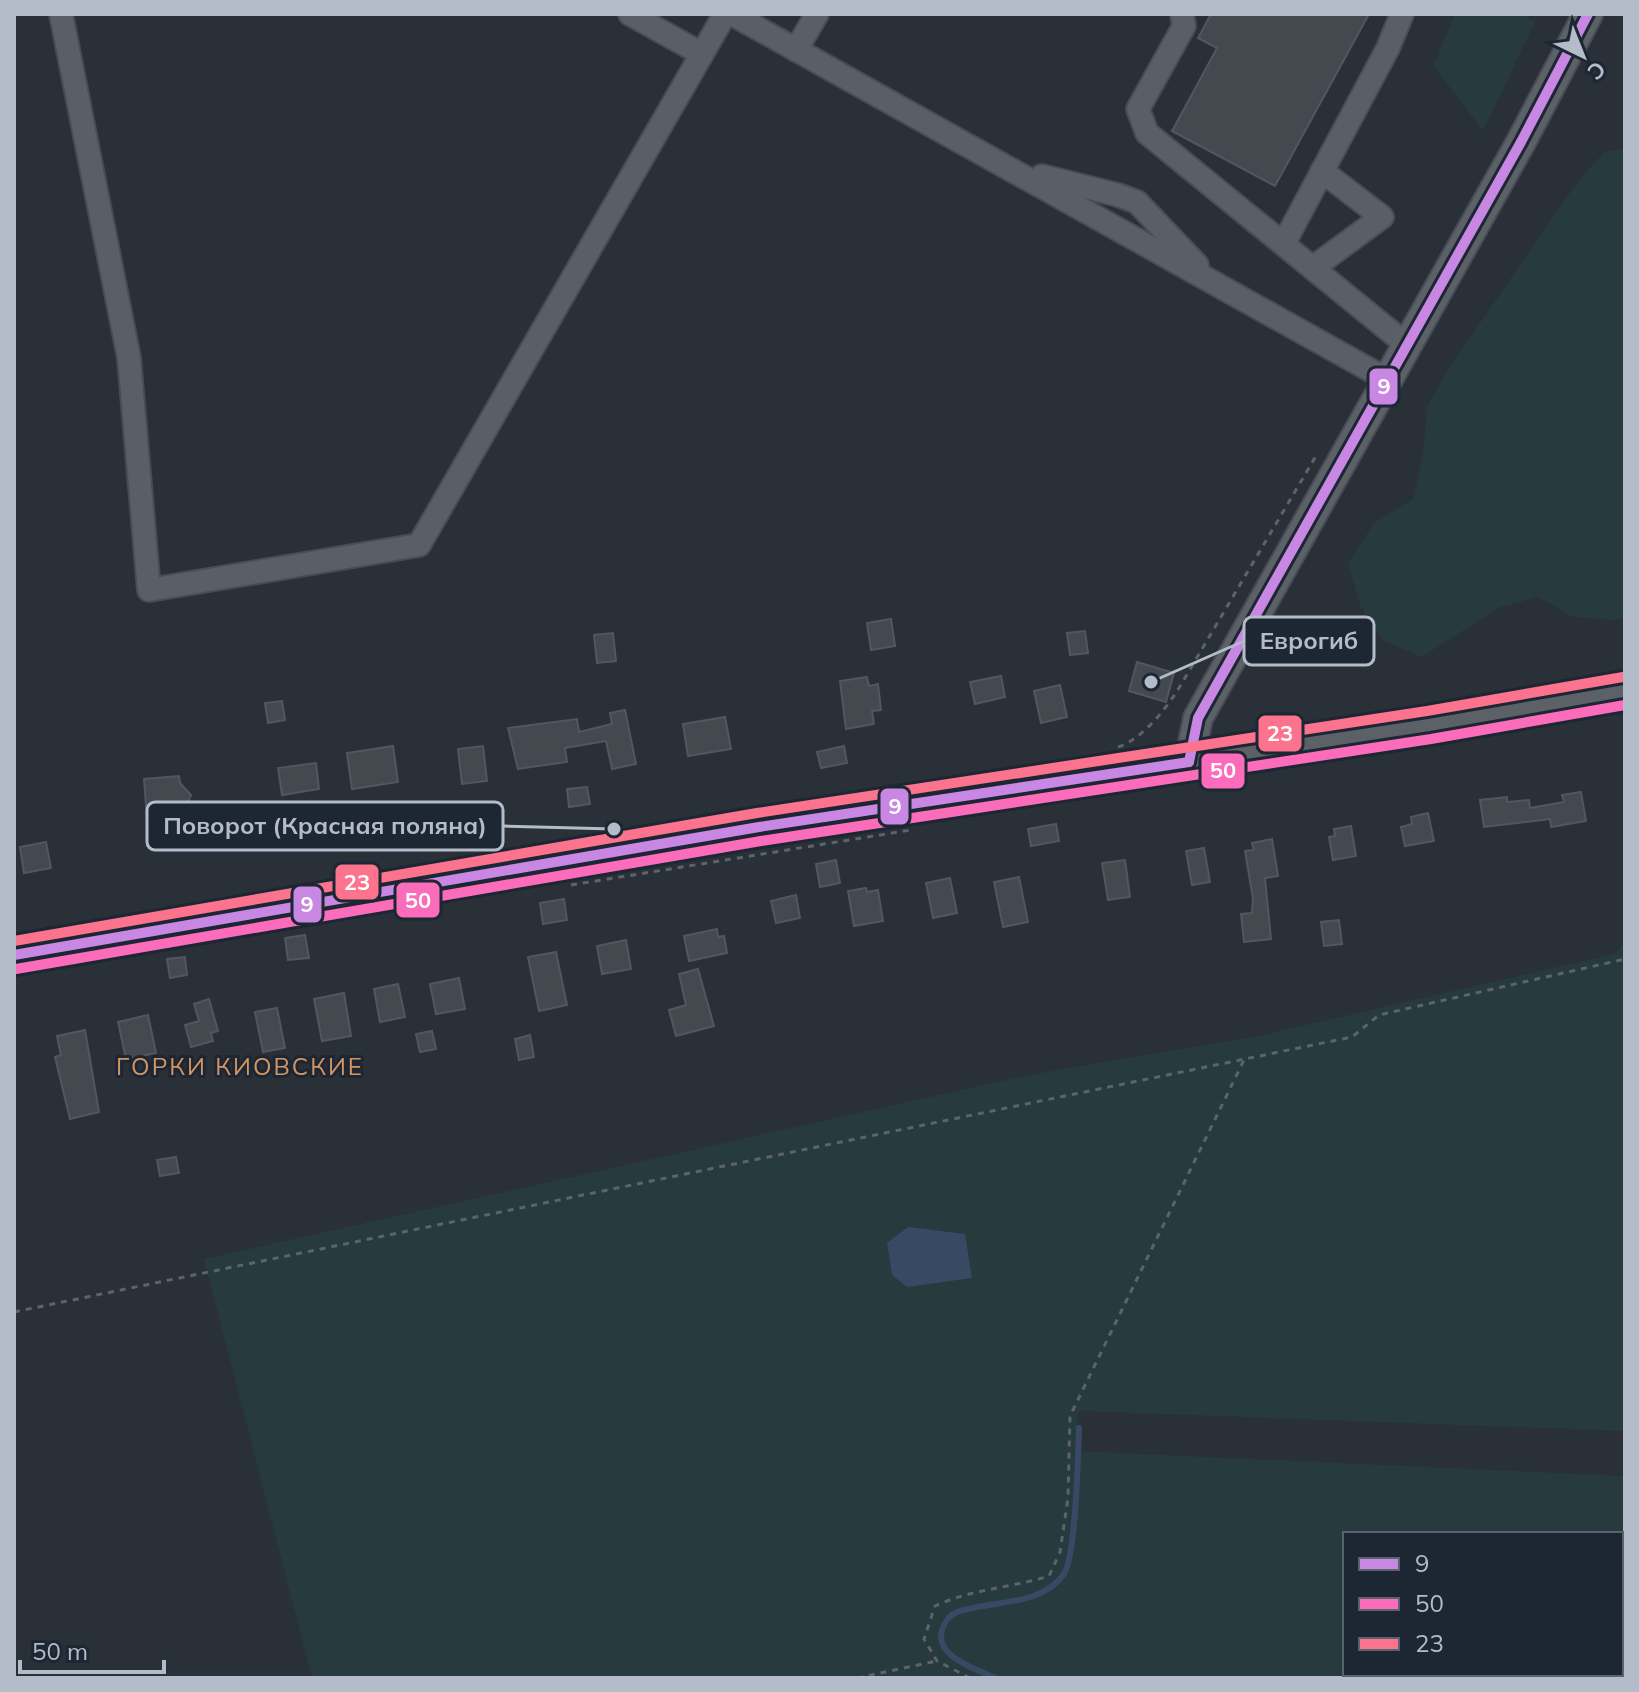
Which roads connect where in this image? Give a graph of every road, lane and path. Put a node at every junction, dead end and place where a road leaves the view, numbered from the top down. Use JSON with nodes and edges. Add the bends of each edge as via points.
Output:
{"nodes":[{"id":1,"x":61,"y":14,"type":"edge"},
{"id":2,"x":630,"y":14,"type":"edge"},
{"id":3,"x":725,"y":14,"type":"edge"},
{"id":4,"x":732,"y":14,"type":"edge"},
{"id":5,"x":817,"y":14,"type":"edge"},
{"id":6,"x":1182,"y":14,"type":"edge"},
{"id":7,"x":1402,"y":14,"type":"edge"},
{"id":8,"x":1588,"y":14,"type":"edge"},
{"id":9,"x":763,"y":23,"type":"edge"},
{"id":10,"x":796,"y":50,"type":"junction"},
{"id":11,"x":702,"y":54,"type":"junction"},
{"id":12,"x":998,"y":163,"type":"junction"},
{"id":13,"x":1322,"y":171,"type":"junction"},
{"id":14,"x":1284,"y":243,"type":"junction"},
{"id":15,"x":1314,"y":267,"type":"junction"},
{"id":16,"x":1214,"y":283,"type":"junction"},
{"id":17,"x":1407,"y":345,"type":"junction"},
{"id":18,"x":1388,"y":380,"type":"junction"},
{"id":19,"x":1319,"y":450,"type":"dead end"},
{"id":20,"x":1625,"y":691,"type":"edge"},
{"id":21,"x":1115,"y":748,"type":"dead end"},
{"id":22,"x":1189,"y":762,"type":"junction"},
{"id":23,"x":921,"y":828,"type":"dead end"},
{"id":24,"x":561,"y":887,"type":"dead end"},
{"id":25,"x":14,"y":955,"type":"edge"},
{"id":26,"x":1625,"y":959,"type":"edge"},
{"id":27,"x":1245,"y":1059,"type":"junction"},
{"id":28,"x":14,"y":1312,"type":"edge"},
{"id":29,"x":937,"y":1661,"type":"junction"},
{"id":30,"x":857,"y":1678,"type":"edge"},
{"id":31,"x":970,"y":1678,"type":"edge"}],
"edges":[{"from":1,"to":11,"type":"lane","via":[[129,358],[149,590],[419,545]]},
{"from":2,"to":11,"type":"lane"},
{"from":3,"to":11,"type":"lane"},
{"from":4,"to":9,"type":"lane"},
{"from":5,"to":10,"type":"lane"},
{"from":6,"to":14,"type":"lane","via":[[1184,26],[1138,109],[1147,133]]},
{"from":7,"to":13,"type":"lane"},
{"from":8,"to":17,"type":"main road"},
{"from":9,"to":10,"type":"lane"},
{"from":10,"to":12,"type":"lane"},
{"from":12,"to":16,"type":"lane"},
{"from":12,"to":16,"type":"lane","via":[[1137,202]]},
{"from":13,"to":14,"type":"lane"},
{"from":13,"to":15,"type":"lane","via":[[1382,217]]},
{"from":14,"to":15,"type":"lane"},
{"from":15,"to":17,"type":"lane"},
{"from":16,"to":18,"type":"lane"},
{"from":17,"to":18,"type":"main road"},
{"from":18,"to":22,"type":"main road","via":[[1198,718]]},
{"from":19,"to":21,"type":"path","via":[[1176,693],[1159,716]]},
{"from":20,"to":22,"type":"main road"},
{"from":22,"to":25,"type":"main road","via":[[759,827]]},
{"from":23,"to":24,"type":"path"},
{"from":26,"to":27,"type":"path","via":[[1379,1015],[1352,1037]]},
{"from":27,"to":28,"type":"path"},
{"from":27,"to":29,"type":"path","via":[[1070,1416],[1068,1498],[1060,1552],[1049,1576],[1015,1587],[959,1594],[935,1606],[924,1639]]},
{"from":29,"to":30,"type":"path"},
{"from":29,"to":31,"type":"path"}]}
